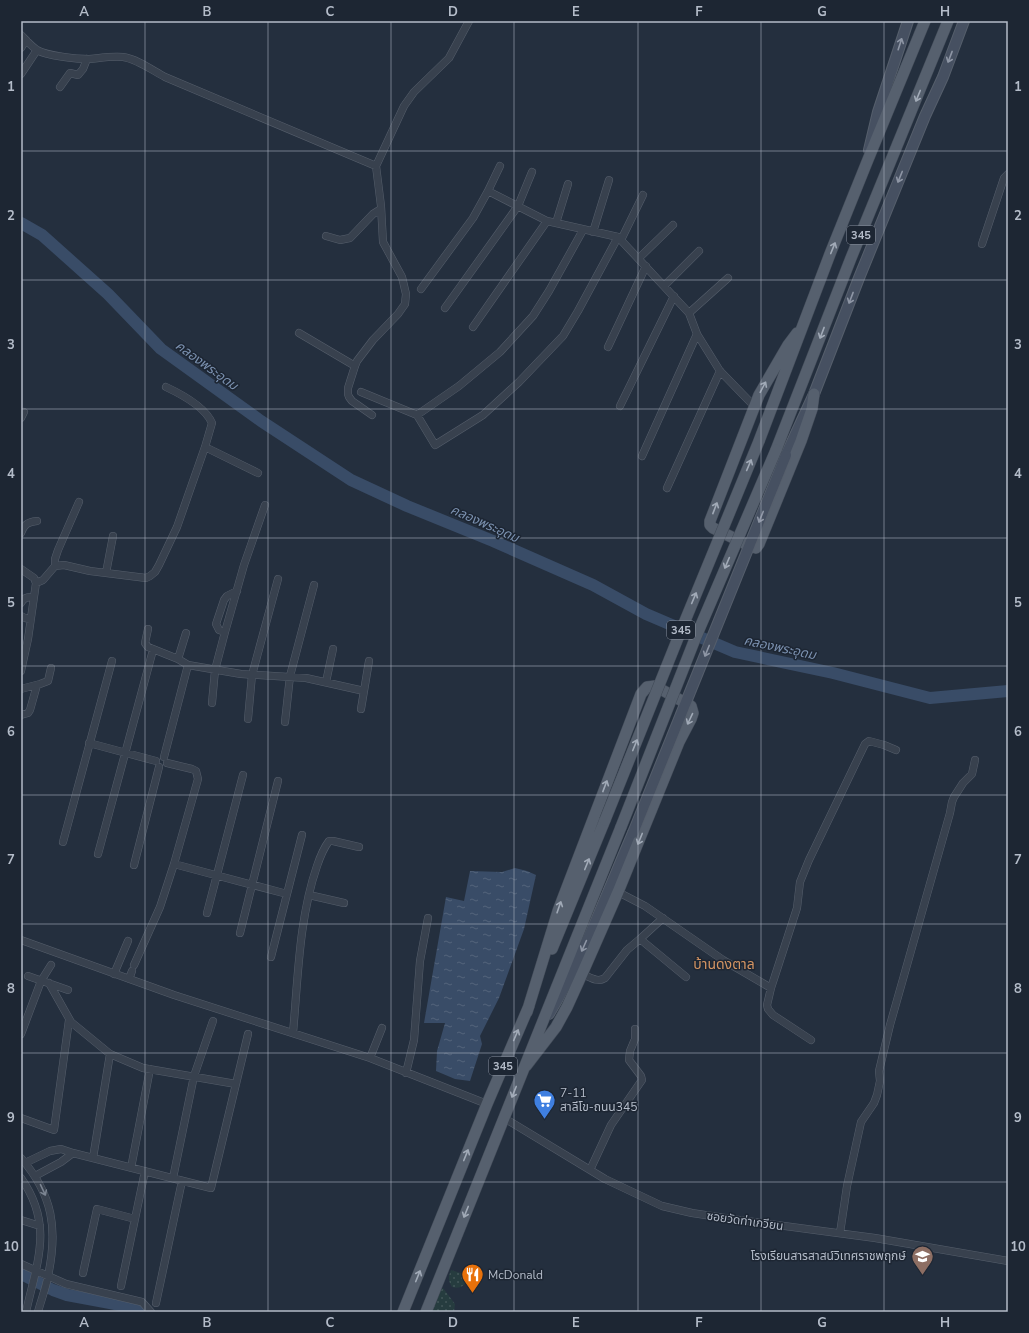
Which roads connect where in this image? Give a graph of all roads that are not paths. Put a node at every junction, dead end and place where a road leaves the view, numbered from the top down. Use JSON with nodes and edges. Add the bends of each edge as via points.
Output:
{"nodes":[{"id":1,"x":469,"y":21,"type":"edge"},
{"id":2,"x":908,"y":21,"type":"edge"},
{"id":3,"x":925,"y":21,"type":"edge"},
{"id":4,"x":948,"y":21,"type":"edge"},
{"id":5,"x":964,"y":21,"type":"edge"},
{"id":6,"x":24,"y":38,"type":"edge"},
{"id":7,"x":21,"y":48,"type":"edge"},
{"id":8,"x":37,"y":50,"type":"junction"},
{"id":9,"x":87,"y":59,"type":"junction"},
{"id":10,"x":21,"y":74,"type":"edge"},
{"id":11,"x":60,"y":87,"type":"dead end"},
{"id":12,"x":867,"y":162,"type":"junction"},
{"id":13,"x":376,"y":166,"type":"junction"},
{"id":14,"x":500,"y":166,"type":"dead end"},
{"id":15,"x":532,"y":172,"type":"dead end"},
{"id":16,"x":1008,"y":174,"type":"edge"},
{"id":17,"x":609,"y":180,"type":"dead end"},
{"id":18,"x":568,"y":184,"type":"dead end"},
{"id":19,"x":488,"y":191,"type":"junction"},
{"id":20,"x":643,"y":195,"type":"dead end"},
{"id":21,"x":518,"y":206,"type":"junction"},
{"id":22,"x":381,"y":209,"type":"junction"},
{"id":23,"x":547,"y":221,"type":"junction"},
{"id":24,"x":556,"y":223,"type":"junction"},
{"id":25,"x":673,"y":225,"type":"dead end"},
{"id":26,"x":583,"y":230,"type":"junction"},
{"id":27,"x":594,"y":232,"type":"junction"},
{"id":28,"x":326,"y":236,"type":"dead end"},
{"id":29,"x":620,"y":238,"type":"junction"},
{"id":30,"x":982,"y":244,"type":"dead end"},
{"id":31,"x":700,"y":251,"type":"dead end"},
{"id":32,"x":639,"y":258,"type":"junction"},
{"id":33,"x":646,"y":266,"type":"junction"},
{"id":34,"x":728,"y":278,"type":"dead end"},
{"id":35,"x":664,"y":286,"type":"junction"},
{"id":36,"x":421,"y":289,"type":"dead end"},
{"id":37,"x":674,"y":296,"type":"junction"},
{"id":38,"x":445,"y":308,"type":"dead end"},
{"id":39,"x":689,"y":313,"type":"junction"},
{"id":40,"x":803,"y":326,"type":"junction"},
{"id":41,"x":473,"y":327,"type":"dead end"},
{"id":42,"x":299,"y":333,"type":"dead end"},
{"id":43,"x":697,"y":334,"type":"junction"},
{"id":44,"x":608,"y":348,"type":"dead end"},
{"id":45,"x":355,"y":366,"type":"junction"},
{"id":46,"x":720,"y":370,"type":"junction"},
{"id":47,"x":166,"y":387,"type":"dead end"},
{"id":48,"x":361,"y":392,"type":"dead end"},
{"id":49,"x":814,"y":394,"type":"junction"},
{"id":50,"x":620,"y":406,"type":"dead end"},
{"id":51,"x":754,"y":406,"type":"junction"},
{"id":52,"x":372,"y":415,"type":"dead end"},
{"id":53,"x":417,"y":415,"type":"junction"},
{"id":54,"x":205,"y":447,"type":"junction"},
{"id":55,"x":642,"y":456,"type":"dead end"},
{"id":56,"x":258,"y":473,"type":"dead end"},
{"id":57,"x":666,"y":488,"type":"dead end"},
{"id":58,"x":80,"y":502,"type":"dead end"},
{"id":59,"x":265,"y":505,"type":"dead end"},
{"id":60,"x":37,"y":521,"type":"dead end"},
{"id":61,"x":21,"y":533,"type":"edge"},
{"id":62,"x":113,"y":536,"type":"dead end"},
{"id":63,"x":55,"y":566,"type":"junction"},
{"id":64,"x":21,"y":569,"type":"edge"},
{"id":65,"x":106,"y":573,"type":"junction"},
{"id":66,"x":278,"y":579,"type":"dead end"},
{"id":67,"x":36,"y":583,"type":"junction"},
{"id":68,"x":314,"y":585,"type":"dead end"},
{"id":69,"x":237,"y":591,"type":"junction"},
{"id":70,"x":34,"y":597,"type":"junction"},
{"id":71,"x":21,"y":603,"type":"edge"},
{"id":72,"x":21,"y":616,"type":"edge"},
{"id":73,"x":30,"y":620,"type":"junction"},
{"id":74,"x":148,"y":629,"type":"dead end"},
{"id":75,"x":225,"y":632,"type":"junction"},
{"id":76,"x":186,"y":633,"type":"dead end"},
{"id":77,"x":24,"y":639,"type":"edge"},
{"id":78,"x":333,"y":649,"type":"dead end"},
{"id":79,"x":153,"y":650,"type":"junction"},
{"id":80,"x":178,"y":659,"type":"junction"},
{"id":81,"x":112,"y":661,"type":"dead end"},
{"id":82,"x":369,"y":662,"type":"dead end"},
{"id":83,"x":188,"y":664,"type":"junction"},
{"id":84,"x":51,"y":668,"type":"dead end"},
{"id":85,"x":215,"y":670,"type":"junction"},
{"id":86,"x":21,"y":671,"type":"edge"},
{"id":87,"x":252,"y":675,"type":"junction"},
{"id":88,"x":290,"y":676,"type":"junction"},
{"id":89,"x":326,"y":682,"type":"junction"},
{"id":90,"x":37,"y":685,"type":"junction"},
{"id":91,"x":21,"y":689,"type":"edge"},
{"id":92,"x":364,"y":691,"type":"junction"},
{"id":93,"x":212,"y":704,"type":"dead end"},
{"id":94,"x":361,"y":709,"type":"dead end"},
{"id":95,"x":21,"y":715,"type":"edge"},
{"id":96,"x":248,"y":719,"type":"dead end"},
{"id":97,"x":285,"y":722,"type":"dead end"},
{"id":98,"x":90,"y":744,"type":"junction"},
{"id":99,"x":896,"y":750,"type":"dead end"},
{"id":100,"x":125,"y":753,"type":"junction"},
{"id":101,"x":166,"y":760,"type":"junction"},
{"id":102,"x":975,"y":760,"type":"dead end"},
{"id":103,"x":157,"y":764,"type":"junction"},
{"id":104,"x":243,"y":775,"type":"dead end"},
{"id":105,"x":278,"y":781,"type":"dead end"},
{"id":106,"x":302,"y":835,"type":"dead end"},
{"id":107,"x":63,"y":842,"type":"dead end"},
{"id":108,"x":360,"y":847,"type":"dead end"},
{"id":109,"x":98,"y":854,"type":"dead end"},
{"id":110,"x":174,"y":864,"type":"junction"},
{"id":111,"x":134,"y":865,"type":"dead end"},
{"id":112,"x":216,"y":875,"type":"junction"},
{"id":113,"x":252,"y":884,"type":"junction"},
{"id":114,"x":618,"y":892,"type":"junction"},
{"id":115,"x":287,"y":894,"type":"junction"},
{"id":116,"x":309,"y":895,"type":"junction"},
{"id":117,"x":344,"y":903,"type":"dead end"},
{"id":118,"x":207,"y":913,"type":"dead end"},
{"id":119,"x":428,"y":918,"type":"dead end"},
{"id":120,"x":663,"y":918,"type":"junction"},
{"id":121,"x":240,"y":933,"type":"dead end"},
{"id":122,"x":640,"y":939,"type":"junction"},
{"id":123,"x":21,"y":940,"type":"edge"},
{"id":124,"x":128,"y":941,"type":"dead end"},
{"id":125,"x":271,"y":957,"type":"dead end"},
{"id":126,"x":51,"y":965,"type":"dead end"},
{"id":127,"x":114,"y":974,"type":"junction"},
{"id":128,"x":582,"y":974,"type":"junction"},
{"id":129,"x":28,"y":976,"type":"dead end"},
{"id":130,"x":686,"y":977,"type":"dead end"},
{"id":131,"x":129,"y":979,"type":"junction"},
{"id":132,"x":41,"y":981,"type":"junction"},
{"id":133,"x":49,"y":983,"type":"junction"},
{"id":134,"x":771,"y":988,"type":"junction"},
{"id":135,"x":68,"y":990,"type":"dead end"},
{"id":136,"x":527,"y":1012,"type":"junction"},
{"id":137,"x":69,"y":1020,"type":"junction"},
{"id":138,"x":214,"y":1021,"type":"dead end"},
{"id":139,"x":382,"y":1028,"type":"dead end"},
{"id":140,"x":635,"y":1029,"type":"dead end"},
{"id":141,"x":540,"y":1030,"type":"junction"},
{"id":142,"x":292,"y":1033,"type":"junction"},
{"id":143,"x":21,"y":1034,"type":"edge"},
{"id":144,"x":248,"y":1034,"type":"dead end"},
{"id":145,"x":811,"y":1040,"type":"dead end"},
{"id":146,"x":110,"y":1054,"type":"junction"},
{"id":147,"x":370,"y":1058,"type":"junction"},
{"id":148,"x":526,"y":1066,"type":"junction"},
{"id":149,"x":150,"y":1069,"type":"junction"},
{"id":150,"x":406,"y":1073,"type":"junction"},
{"id":151,"x":194,"y":1076,"type":"junction"},
{"id":152,"x":236,"y":1084,"type":"junction"},
{"id":153,"x":487,"y":1104,"type":"junction"},
{"id":154,"x":21,"y":1118,"type":"edge"},
{"id":155,"x":504,"y":1118,"type":"junction"},
{"id":156,"x":73,"y":1153,"type":"junction"},
{"id":157,"x":93,"y":1158,"type":"junction"},
{"id":158,"x":23,"y":1161,"type":"edge"},
{"id":159,"x":131,"y":1168,"type":"junction"},
{"id":160,"x":590,"y":1170,"type":"junction"},
{"id":161,"x":145,"y":1171,"type":"junction"},
{"id":162,"x":35,"y":1176,"type":"junction"},
{"id":163,"x":21,"y":1178,"type":"edge"},
{"id":164,"x":173,"y":1178,"type":"junction"},
{"id":165,"x":182,"y":1181,"type":"junction"},
{"id":166,"x":135,"y":1219,"type":"junction"},
{"id":167,"x":21,"y":1220,"type":"edge"},
{"id":168,"x":40,"y":1226,"type":"junction"},
{"id":169,"x":840,"y":1233,"type":"junction"},
{"id":170,"x":1008,"y":1261,"type":"edge"},
{"id":171,"x":21,"y":1264,"type":"edge"},
{"id":172,"x":36,"y":1273,"type":"junction"},
{"id":173,"x":83,"y":1273,"type":"dead end"},
{"id":174,"x":48,"y":1277,"type":"junction"},
{"id":175,"x":121,"y":1286,"type":"dead end"},
{"id":176,"x":156,"y":1303,"type":"dead end"},
{"id":177,"x":26,"y":1312,"type":"edge"},
{"id":178,"x":38,"y":1312,"type":"edge"},
{"id":179,"x":151,"y":1312,"type":"edge"},
{"id":180,"x":403,"y":1312,"type":"edge"},
{"id":181,"x":426,"y":1312,"type":"edge"}],
"edges":[{"from":1,"to":13,"type":"street","via":[[449,58],[414,92],[404,106]]},
{"from":12,"to":2,"type":"main road","number":"345","one_way":true,"via":[[878,112]]},
{"from":3,"to":12,"type":"main road","number":"345"},
{"from":4,"to":141,"type":"main road","number":"345","one_way":true,"bridge":true,"via":[[776,450],[695,639]]},
{"from":5,"to":49,"type":"main road","number":"345","one_way":true},
{"from":6,"to":7,"type":"street"},
{"from":6,"to":8,"type":"street"},
{"from":8,"to":9,"type":"street"},
{"from":8,"to":10,"type":"street"},
{"from":9,"to":11,"type":"street","via":[[80,73],[70,74]]},
{"from":9,"to":13,"type":"street","via":[[124,57],[165,77]]},
{"from":40,"to":12,"type":"main road","number":"345","one_way":true},
{"from":13,"to":22,"type":"street"},
{"from":14,"to":19,"type":"street"},
{"from":15,"to":21,"type":"street"},
{"from":16,"to":30,"type":"street","via":[[1004,178]]},
{"from":17,"to":27,"type":"street"},
{"from":18,"to":24,"type":"street"},
{"from":19,"to":21,"type":"street"},
{"from":19,"to":36,"type":"street","via":[[473,218]]},
{"from":20,"to":29,"type":"street"},
{"from":21,"to":23,"type":"street"},
{"from":21,"to":38,"type":"street"},
{"from":22,"to":28,"type":"street","via":[[350,238],[340,240]]},
{"from":22,"to":45,"type":"street","via":[[383,242],[402,277],[406,300],[398,314],[373,340]]},
{"from":23,"to":24,"type":"street"},
{"from":23,"to":41,"type":"street"},
{"from":24,"to":26,"type":"street"},
{"from":25,"to":32,"type":"street"},
{"from":26,"to":27,"type":"street"},
{"from":26,"to":53,"type":"street","via":[[533,316],[500,352],[459,386]]},
{"from":27,"to":29,"type":"street"},
{"from":29,"to":32,"type":"street"},
{"from":29,"to":53,"type":"street","via":[[563,336],[483,415],[435,445]]},
{"from":31,"to":35,"type":"street"},
{"from":32,"to":33,"type":"street"},
{"from":33,"to":35,"type":"street"},
{"from":33,"to":44,"type":"street"},
{"from":34,"to":39,"type":"street"},
{"from":35,"to":37,"type":"street"},
{"from":37,"to":39,"type":"street"},
{"from":37,"to":50,"type":"street"},
{"from":39,"to":43,"type":"street"},
{"from":51,"to":40,"type":"main road","one_way":true,"via":[[788,345]]},
{"from":136,"to":40,"type":"main road","number":"345","one_way":true,"bridge":true,"via":[[759,441]]},
{"from":42,"to":45,"type":"street"},
{"from":43,"to":46,"type":"street"},
{"from":43,"to":55,"type":"street"},
{"from":45,"to":52,"type":"street","via":[[348,388],[349,397]]},
{"from":46,"to":51,"type":"street"},
{"from":46,"to":57,"type":"street"},
{"from":47,"to":54,"type":"street","via":[[185,396],[209,417],[212,423]]},
{"from":48,"to":53,"type":"street"},
{"from":49,"to":51,"type":"main road","one_way":true,"via":[[812,409],[801,441],[756,548],[710,525]]},
{"from":49,"to":141,"type":"main road","number":"345","one_way":true,"bridge":true,"via":[[786,455],[633,833],[573,970]]},
{"from":54,"to":56,"type":"street"},
{"from":54,"to":65,"type":"street","via":[[170,545],[155,572],[146,578]]},
{"from":58,"to":63,"type":"street","via":[[58,550]]},
{"from":59,"to":69,"type":"street"},
{"from":60,"to":61,"type":"street","via":[[26,524]]},
{"from":62,"to":65,"type":"street"},
{"from":63,"to":65,"type":"street","via":[[64,565]]},
{"from":63,"to":67,"type":"street","via":[[43,580]]},
{"from":64,"to":67,"type":"street","via":[[34,578]]},
{"from":66,"to":87,"type":"street"},
{"from":67,"to":70,"type":"street"},
{"from":68,"to":88,"type":"street"},
{"from":69,"to":75,"type":"street"},
{"from":69,"to":75,"type":"street","via":[[227,596],[216,624],[219,630]]},
{"from":70,"to":71,"type":"street","via":[[26,598]]},
{"from":70,"to":73,"type":"street"},
{"from":72,"to":73,"type":"street"},
{"from":73,"to":77,"type":"street"},
{"from":74,"to":79,"type":"street","via":[[146,645]]},
{"from":75,"to":85,"type":"street"},
{"from":76,"to":80,"type":"street"},
{"from":77,"to":86,"type":"street"},
{"from":78,"to":89,"type":"street"},
{"from":79,"to":80,"type":"street"},
{"from":79,"to":100,"type":"street"},
{"from":80,"to":83,"type":"street"},
{"from":81,"to":98,"type":"street"},
{"from":82,"to":92,"type":"street"},
{"from":83,"to":85,"type":"street"},
{"from":83,"to":101,"type":"street"},
{"from":84,"to":90,"type":"street","via":[[48,681]]},
{"from":85,"to":87,"type":"street"},
{"from":85,"to":93,"type":"street"},
{"from":87,"to":88,"type":"street"},
{"from":87,"to":96,"type":"street"},
{"from":88,"to":89,"type":"street"},
{"from":88,"to":97,"type":"street"},
{"from":89,"to":92,"type":"street"},
{"from":90,"to":91,"type":"street"},
{"from":90,"to":95,"type":"street","via":[[30,710]]},
{"from":92,"to":94,"type":"street"},
{"from":98,"to":100,"type":"street"},
{"from":98,"to":107,"type":"street"},
{"from":99,"to":134,"type":"street","via":[[869,741],[865,744],[800,882],[797,908]]},
{"from":100,"to":103,"type":"street"},
{"from":100,"to":109,"type":"street"},
{"from":101,"to":103,"type":"street","via":[[164,767]]},
{"from":101,"to":103,"type":"street","via":[[159,757]]},
{"from":101,"to":110,"type":"street","via":[[196,771],[198,779]]},
{"from":102,"to":169,"type":"street","via":[[972,774],[963,783],[952,802],[890,1025],[879,1071],[877,1095],[861,1122]]},
{"from":103,"to":111,"type":"street"},
{"from":104,"to":112,"type":"street"},
{"from":105,"to":113,"type":"street"},
{"from":106,"to":115,"type":"street"},
{"from":108,"to":116,"type":"street","via":[[329,841],[323,849]]},
{"from":110,"to":112,"type":"street"},
{"from":110,"to":131,"type":"street","via":[[160,906]]},
{"from":112,"to":113,"type":"street"},
{"from":112,"to":118,"type":"street"},
{"from":113,"to":115,"type":"street"},
{"from":113,"to":121,"type":"street"},
{"from":114,"to":120,"type":"street"},
{"from":114,"to":128,"type":"main road"},
{"from":136,"to":114,"type":"main road","one_way":true,"via":[[565,891],[641,694],[647,687],[655,686],[691,706],[693,713]]},
{"from":115,"to":125,"type":"street"},
{"from":116,"to":117,"type":"street"},
{"from":116,"to":142,"type":"street"},
{"from":119,"to":150,"type":"street","via":[[420,961],[414,1040]]},
{"from":120,"to":122,"type":"street"},
{"from":120,"to":134,"type":"street","via":[[733,967]]},
{"from":122,"to":128,"type":"street","via":[[627,950],[605,978],[597,980]]},
{"from":122,"to":130,"type":"street"},
{"from":123,"to":127,"type":"street"},
{"from":124,"to":127,"type":"street"},
{"from":126,"to":132,"type":"street"},
{"from":127,"to":131,"type":"street"},
{"from":128,"to":148,"type":"main road","via":[[556,1027]]},
{"from":129,"to":132,"type":"street"},
{"from":131,"to":142,"type":"street"},
{"from":132,"to":133,"type":"street"},
{"from":132,"to":143,"type":"street"},
{"from":133,"to":135,"type":"street"},
{"from":133,"to":137,"type":"street"},
{"from":134,"to":145,"type":"street","via":[[768,1009]]},
{"from":153,"to":136,"type":"main road","number":"345","one_way":true},
{"from":137,"to":146,"type":"street"},
{"from":137,"to":154,"type":"street","via":[[54,1130]]},
{"from":138,"to":151,"type":"street"},
{"from":139,"to":147,"type":"street"},
{"from":140,"to":160,"type":"street","via":[[629,1060],[642,1080],[611,1125]]},
{"from":141,"to":148,"type":"main road","number":"345"},
{"from":142,"to":147,"type":"street"},
{"from":144,"to":152,"type":"street"},
{"from":146,"to":149,"type":"street"},
{"from":146,"to":157,"type":"street"},
{"from":147,"to":150,"type":"street"},
{"from":148,"to":155,"type":"main road","number":"345","one_way":true},
{"from":149,"to":151,"type":"street"},
{"from":149,"to":159,"type":"street"},
{"from":150,"to":153,"type":"street"},
{"from":151,"to":152,"type":"street"},
{"from":151,"to":164,"type":"street"},
{"from":152,"to":165,"type":"street","via":[[210,1188]]},
{"from":180,"to":153,"type":"main road","number":"345","one_way":true},
{"from":155,"to":160,"type":"street","name":"ซอยวัดท่าเกวียน"},
{"from":155,"to":181,"type":"main road","number":"345","one_way":true},
{"from":156,"to":157,"type":"street"},
{"from":156,"to":158,"type":"street","via":[[61,1149]]},
{"from":156,"to":162,"type":"street"},
{"from":157,"to":159,"type":"street"},
{"from":158,"to":162,"type":"street"},
{"from":159,"to":161,"type":"street"},
{"from":160,"to":169,"type":"street","name":"ซอยวัดท่าเกวียน","via":[[662,1206],[746,1221]]},
{"from":161,"to":164,"type":"street"},
{"from":161,"to":166,"type":"street"},
{"from":162,"to":174,"type":"street","one_way":true,"via":[[44,1191],[52,1222],[53,1254]]},
{"from":163,"to":168,"type":"street","via":[[35,1202]]},
{"from":164,"to":165,"type":"street"},
{"from":165,"to":176,"type":"street"},
{"from":166,"to":173,"type":"street","via":[[97,1209]]},
{"from":166,"to":175,"type":"street"},
{"from":167,"to":168,"type":"street"},
{"from":168,"to":172,"type":"street"},
{"from":169,"to":170,"type":"street","name":"ซอยวัดท่าเกวียน"},
{"from":171,"to":172,"type":"street"},
{"from":172,"to":174,"type":"street"},
{"from":172,"to":177,"type":"street"},
{"from":174,"to":178,"type":"street"},
{"from":174,"to":179,"type":"street","via":[[75,1287],[142,1302]]}]}
